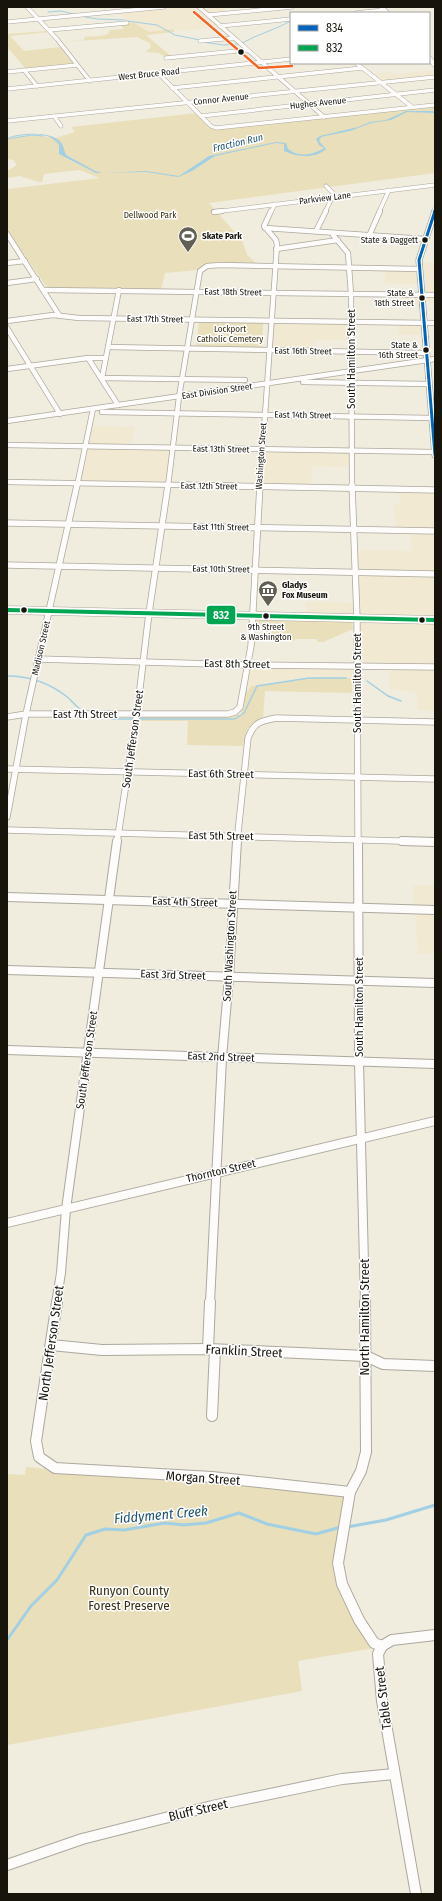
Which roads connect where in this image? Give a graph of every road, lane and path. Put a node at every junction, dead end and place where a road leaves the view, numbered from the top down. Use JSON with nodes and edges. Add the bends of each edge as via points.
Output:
{"nodes":[{"id":1,"x":28,"y":7,"type":"edge"},
{"id":2,"x":112,"y":7,"type":"edge"},
{"id":3,"x":164,"y":7,"type":"edge"},
{"id":4,"x":199,"y":7,"type":"edge"},
{"id":5,"x":287,"y":7,"type":"edge"},
{"id":6,"x":292,"y":7,"type":"edge"},
{"id":7,"x":33,"y":8,"type":"edge"},
{"id":8,"x":384,"y":10,"type":"edge"},
{"id":9,"x":116,"y":12,"type":"junction"},
{"id":10,"x":365,"y":12,"type":"edge"},
{"id":11,"x":208,"y":15,"type":"junction"},
{"id":12,"x":38,"y":19,"type":"junction"},
{"id":13,"x":290,"y":19,"type":"edge"},
{"id":14,"x":7,"y":22,"type":"edge"},
{"id":15,"x":220,"y":26,"type":"junction"},
{"id":16,"x":49,"y":30,"type":"junction"},
{"id":17,"x":234,"y":38,"type":"junction"},
{"id":18,"x":200,"y":41,"type":"dead end"},
{"id":19,"x":247,"y":50,"type":"junction"},
{"id":20,"x":290,"y":59,"type":"edge"},
{"id":21,"x":170,"y":62,"type":"dead end"},
{"id":22,"x":262,"y":62,"type":"junction"},
{"id":23,"x":357,"y":64,"type":"edge"},
{"id":24,"x":77,"y":65,"type":"junction"},
{"id":25,"x":174,"y":67,"type":"dead end"},
{"id":26,"x":362,"y":68,"type":"junction"},
{"id":27,"x":24,"y":70,"type":"junction"},
{"id":28,"x":179,"y":71,"type":"junction"},
{"id":29,"x":7,"y":72,"type":"edge"},
{"id":30,"x":158,"y":73,"type":"junction"},
{"id":31,"x":278,"y":77,"type":"junction"},
{"id":32,"x":435,"y":77,"type":"edge"},
{"id":33,"x":90,"y":81,"type":"junction"},
{"id":34,"x":380,"y":82,"type":"junction"},
{"id":35,"x":37,"y":86,"type":"junction"},
{"id":36,"x":172,"y":88,"type":"junction"},
{"id":37,"x":7,"y":89,"type":"edge"},
{"id":38,"x":435,"y":90,"type":"edge"},
{"id":39,"x":295,"y":91,"type":"junction"},
{"id":40,"x":396,"y":95,"type":"junction"},
{"id":41,"x":188,"y":102,"type":"junction"},
{"id":42,"x":310,"y":104,"type":"junction"},
{"id":43,"x":435,"y":105,"type":"edge"},
{"id":44,"x":412,"y":108,"type":"junction"},
{"id":45,"x":54,"y":116,"type":"junction"},
{"id":46,"x":201,"y":116,"type":"junction"},
{"id":47,"x":324,"y":117,"type":"junction"},
{"id":48,"x":7,"y":121,"type":"edge"},
{"id":49,"x":61,"y":126,"type":"dead end"},
{"id":50,"x":435,"y":185,"type":"edge"},
{"id":51,"x":326,"y":186,"type":"dead end"},
{"id":52,"x":389,"y":190,"type":"junction"},
{"id":53,"x":333,"y":197,"type":"junction"},
{"id":54,"x":275,"y":204,"type":"junction"},
{"id":55,"x":435,"y":210,"type":"edge"},
{"id":56,"x":214,"y":212,"type":"dead end"},
{"id":57,"x":265,"y":228,"type":"junction"},
{"id":58,"x":316,"y":231,"type":"junction"},
{"id":59,"x":334,"y":233,"type":"junction"},
{"id":60,"x":8,"y":236,"type":"edge"},
{"id":61,"x":369,"y":236,"type":"junction"},
{"id":62,"x":338,"y":240,"type":"junction"},
{"id":63,"x":425,"y":240,"type":"junction"},
{"id":64,"x":276,"y":249,"type":"junction"},
{"id":65,"x":25,"y":261,"type":"junction"},
{"id":66,"x":7,"y":263,"type":"edge"},
{"id":67,"x":275,"y":266,"type":"junction"},
{"id":68,"x":349,"y":268,"type":"junction"},
{"id":69,"x":419,"y":269,"type":"junction"},
{"id":70,"x":37,"y":279,"type":"junction"},
{"id":71,"x":7,"y":283,"type":"edge"},
{"id":72,"x":44,"y":290,"type":"junction"},
{"id":73,"x":119,"y":290,"type":"junction"},
{"id":74,"x":197,"y":292,"type":"junction"},
{"id":75,"x":273,"y":293,"type":"junction"},
{"id":76,"x":351,"y":294,"type":"junction"},
{"id":77,"x":422,"y":295,"type":"junction"},
{"id":78,"x":435,"y":295,"type":"edge"},
{"id":79,"x":59,"y":315,"type":"junction"},
{"id":80,"x":114,"y":318,"type":"junction"},
{"id":81,"x":192,"y":319,"type":"junction"},
{"id":82,"x":7,"y":321,"type":"edge"},
{"id":83,"x":271,"y":321,"type":"junction"},
{"id":84,"x":351,"y":322,"type":"junction"},
{"id":85,"x":424,"y":323,"type":"junction"},
{"id":86,"x":435,"y":324,"type":"edge"},
{"id":87,"x":7,"y":328,"type":"edge"},
{"id":88,"x":14,"y":340,"type":"junction"},
{"id":89,"x":7,"y":341,"type":"edge"},
{"id":90,"x":108,"y":347,"type":"junction"},
{"id":91,"x":188,"y":348,"type":"junction"},
{"id":92,"x":269,"y":350,"type":"junction"},
{"id":93,"x":351,"y":352,"type":"junction"},
{"id":94,"x":426,"y":353,"type":"junction"},
{"id":95,"x":88,"y":358,"type":"junction"},
{"id":96,"x":106,"y":358,"type":"junction"},
{"id":97,"x":435,"y":360,"type":"edge"},
{"id":98,"x":426,"y":361,"type":"junction"},
{"id":99,"x":30,"y":366,"type":"junction"},
{"id":100,"x":7,"y":369,"type":"edge"},
{"id":101,"x":351,"y":371,"type":"junction"},
{"id":102,"x":102,"y":378,"type":"junction"},
{"id":103,"x":183,"y":379,"type":"junction"},
{"id":104,"x":245,"y":380,"type":"dead end"},
{"id":105,"x":302,"y":382,"type":"dead end"},
{"id":106,"x":351,"y":383,"type":"junction"},
{"id":107,"x":267,"y":384,"type":"junction"},
{"id":108,"x":429,"y":384,"type":"junction"},
{"id":109,"x":179,"y":397,"type":"junction"},
{"id":110,"x":118,"y":405,"type":"junction"},
{"id":111,"x":93,"y":409,"type":"junction"},
{"id":112,"x":102,"y":412,"type":"dead end"},
{"id":113,"x":178,"y":413,"type":"junction"},
{"id":114,"x":60,"y":414,"type":"junction"},
{"id":115,"x":264,"y":414,"type":"junction"},
{"id":116,"x":351,"y":416,"type":"junction"},
{"id":117,"x":432,"y":418,"type":"junction"},
{"id":118,"x":7,"y":421,"type":"edge"},
{"id":119,"x":7,"y":445,"type":"edge"},
{"id":120,"x":86,"y":447,"type":"junction"},
{"id":121,"x":174,"y":448,"type":"junction"},
{"id":122,"x":262,"y":450,"type":"junction"},
{"id":123,"x":351,"y":451,"type":"junction"},
{"id":124,"x":435,"y":453,"type":"edge"},
{"id":125,"x":7,"y":482,"type":"edge"},
{"id":126,"x":78,"y":484,"type":"junction"},
{"id":127,"x":168,"y":485,"type":"junction"},
{"id":128,"x":260,"y":487,"type":"junction"},
{"id":129,"x":352,"y":489,"type":"junction"},
{"id":130,"x":435,"y":490,"type":"edge"},
{"id":131,"x":7,"y":523,"type":"edge"},
{"id":132,"x":68,"y":524,"type":"junction"},
{"id":133,"x":162,"y":525,"type":"junction"},
{"id":134,"x":256,"y":527,"type":"junction"},
{"id":135,"x":354,"y":529,"type":"junction"},
{"id":136,"x":435,"y":530,"type":"edge"},
{"id":137,"x":7,"y":565,"type":"edge"},
{"id":138,"x":58,"y":566,"type":"junction"},
{"id":139,"x":156,"y":567,"type":"junction"},
{"id":140,"x":254,"y":569,"type":"junction"},
{"id":141,"x":355,"y":572,"type":"junction"},
{"id":142,"x":435,"y":574,"type":"edge"},
{"id":143,"x":7,"y":610,"type":"edge"},
{"id":144,"x":50,"y":611,"type":"junction"},
{"id":145,"x":149,"y":613,"type":"junction"},
{"id":146,"x":252,"y":616,"type":"junction"},
{"id":147,"x":357,"y":618,"type":"junction"},
{"id":148,"x":435,"y":620,"type":"edge"},
{"id":149,"x":38,"y":659,"type":"junction"},
{"id":150,"x":143,"y":662,"type":"junction"},
{"id":151,"x":248,"y":665,"type":"junction"},
{"id":152,"x":357,"y":666,"type":"junction"},
{"id":153,"x":435,"y":667,"type":"edge"},
{"id":154,"x":235,"y":712,"type":"joint"},
{"id":155,"x":138,"y":713,"type":"junction"},
{"id":156,"x":26,"y":714,"type":"junction"},
{"id":157,"x":7,"y":717,"type":"edge"},
{"id":158,"x":357,"y":720,"type":"junction"},
{"id":159,"x":435,"y":722,"type":"edge"},
{"id":160,"x":7,"y":769,"type":"edge"},
{"id":161,"x":17,"y":769,"type":"junction"},
{"id":162,"x":129,"y":772,"type":"junction"},
{"id":163,"x":243,"y":774,"type":"junction"},
{"id":164,"x":358,"y":777,"type":"junction"},
{"id":165,"x":435,"y":779,"type":"edge"},
{"id":166,"x":7,"y":817,"type":"edge"},
{"id":167,"x":7,"y":830,"type":"edge"},
{"id":168,"x":118,"y":833,"type":"junction"},
{"id":169,"x":237,"y":836,"type":"junction"},
{"id":170,"x":358,"y":840,"type":"junction"},
{"id":171,"x":435,"y":842,"type":"edge"},
{"id":172,"x":7,"y":897,"type":"edge"},
{"id":173,"x":110,"y":900,"type":"junction"},
{"id":174,"x":233,"y":904,"type":"junction"},
{"id":175,"x":358,"y":907,"type":"junction"},
{"id":176,"x":435,"y":910,"type":"edge"},
{"id":177,"x":7,"y":970,"type":"edge"},
{"id":178,"x":100,"y":973,"type":"junction"},
{"id":179,"x":230,"y":977,"type":"junction"},
{"id":180,"x":359,"y":981,"type":"junction"},
{"id":181,"x":435,"y":982,"type":"edge"},
{"id":182,"x":7,"y":1050,"type":"edge"},
{"id":183,"x":88,"y":1053,"type":"junction"},
{"id":184,"x":222,"y":1058,"type":"junction"},
{"id":185,"x":359,"y":1062,"type":"junction"},
{"id":186,"x":435,"y":1064,"type":"edge"},
{"id":187,"x":435,"y":1121,"type":"edge"},
{"id":188,"x":362,"y":1139,"type":"junction"},
{"id":189,"x":217,"y":1172,"type":"junction"},
{"id":190,"x":66,"y":1209,"type":"junction"},
{"id":191,"x":7,"y":1223,"type":"edge"},
{"id":192,"x":51,"y":1345,"type":"junction"},
{"id":193,"x":211,"y":1350,"type":"junction"},
{"id":194,"x":366,"y":1356,"type":"junction"},
{"id":195,"x":435,"y":1366,"type":"edge"},
{"id":196,"x":212,"y":1416,"type":"dead end"},
{"id":197,"x":55,"y":1468,"type":"joint"},
{"id":198,"x":350,"y":1492,"type":"junction"},
{"id":199,"x":435,"y":1635,"type":"edge"},
{"id":200,"x":382,"y":1646,"type":"junction"},
{"id":201,"x":394,"y":1774,"type":"junction"},
{"id":202,"x":7,"y":1865,"type":"edge"},
{"id":203,"x":416,"y":1894,"type":"edge"}],
"edges":[{"from":1,"to":7,"type":"street"},
{"from":1,"to":12,"type":"street"},
{"from":2,"to":9,"type":"street"},
{"from":3,"to":9,"type":"street"},
{"from":4,"to":11,"type":"street"},
{"from":5,"to":6,"type":"street"},
{"from":5,"to":11,"type":"street"},
{"from":8,"to":10,"type":"street"},
{"from":9,"to":12,"type":"street"},
{"from":9,"to":16,"type":"street","via":[[127,23]]},
{"from":11,"to":15,"type":"street"},
{"from":12,"to":14,"type":"street"},
{"from":12,"to":16,"type":"street"},
{"from":13,"to":15,"type":"street"},
{"from":15,"to":17,"type":"street"},
{"from":16,"to":24,"type":"street"},
{"from":17,"to":18,"type":"street"},
{"from":17,"to":19,"type":"street"},
{"from":19,"to":21,"type":"street","via":[[166,58]]},
{"from":19,"to":22,"type":"street"},
{"from":20,"to":22,"type":"street","name":"West Bruce Road"},
{"from":22,"to":28,"type":"street","name":"West Bruce Road"},
{"from":22,"to":31,"type":"street"},
{"from":23,"to":26,"type":"street"},
{"from":24,"to":27,"type":"street"},
{"from":24,"to":33,"type":"street"},
{"from":25,"to":28,"type":"street"},
{"from":26,"to":31,"type":"street"},
{"from":26,"to":34,"type":"street"},
{"from":27,"to":29,"type":"street"},
{"from":27,"to":35,"type":"street"},
{"from":28,"to":30,"type":"street","name":"West Bruce Road"},
{"from":30,"to":33,"type":"street","name":"West Bruce Road"},
{"from":30,"to":36,"type":"street"},
{"from":31,"to":36,"type":"street"},
{"from":31,"to":39,"type":"street"},
{"from":32,"to":34,"type":"street","name":"Connor Avenue"},
{"from":33,"to":35,"type":"street","name":"West Bruce Road"},
{"from":34,"to":39,"type":"street","name":"Connor Avenue"},
{"from":34,"to":40,"type":"street"},
{"from":35,"to":37,"type":"street","name":"West Bruce Road"},
{"from":36,"to":41,"type":"street"},
{"from":38,"to":40,"type":"street","name":"Hughes Avenue"},
{"from":39,"to":41,"type":"street","name":"Connor Avenue"},
{"from":39,"to":42,"type":"street"},
{"from":40,"to":42,"type":"street","name":"Hughes Avenue"},
{"from":40,"to":44,"type":"street"},
{"from":41,"to":45,"type":"street","name":"Connor Avenue"},
{"from":41,"to":46,"type":"street"},
{"from":42,"to":46,"type":"street","name":"Hughes Avenue"},
{"from":42,"to":47,"type":"street"},
{"from":43,"to":44,"type":"street"},
{"from":44,"to":47,"type":"street"},
{"from":45,"to":48,"type":"street","name":"Connor Avenue"},
{"from":45,"to":49,"type":"street"},
{"from":46,"to":47,"type":"street","via":[[216,128]]},
{"from":50,"to":52,"type":"street","name":"Parkview Lane"},
{"from":51,"to":53,"type":"street","via":[[334,194]]},
{"from":52,"to":53,"type":"street","name":"Parkview Lane"},
{"from":52,"to":61,"type":"street"},
{"from":53,"to":54,"type":"street","name":"Parkview Lane"},
{"from":53,"to":58,"type":"street"},
{"from":54,"to":56,"type":"street","name":"Parkview Lane"},
{"from":54,"to":57,"type":"street"},
{"from":55,"to":63,"type":"main road"},
{"from":57,"to":58,"type":"street"},
{"from":57,"to":64,"type":"street","name":"Washington Street","via":[[276,240]]},
{"from":58,"to":59,"type":"street"},
{"from":59,"to":61,"type":"street"},
{"from":59,"to":62,"type":"street","name":"South Hamilton Street","via":[[333,236]]},
{"from":60,"to":65,"type":"street"},
{"from":61,"to":63,"type":"street"},
{"from":62,"to":64,"type":"street"},
{"from":62,"to":68,"type":"street","name":"South Hamilton Street","via":[[348,253]]},
{"from":63,"to":69,"type":"main road"},
{"from":64,"to":67,"type":"street","name":"Washington Street"},
{"from":65,"to":66,"type":"street"},
{"from":65,"to":70,"type":"street"},
{"from":67,"to":68,"type":"street"},
{"from":67,"to":74,"type":"street","name":"South Jefferson Street","via":[[214,265],[200,269]]},
{"from":67,"to":75,"type":"street","name":"Washington Street"},
{"from":68,"to":69,"type":"street"},
{"from":68,"to":76,"type":"street","name":"South Hamilton Street"},
{"from":69,"to":77,"type":"main road"},
{"from":70,"to":71,"type":"street"},
{"from":70,"to":72,"type":"street"},
{"from":72,"to":73,"type":"street","name":"East 18th Street"},
{"from":72,"to":79,"type":"street"},
{"from":73,"to":74,"type":"street","name":"East 18th Street"},
{"from":73,"to":80,"type":"street"},
{"from":74,"to":75,"type":"street","name":"East 18th Street"},
{"from":74,"to":81,"type":"street","name":"South Jefferson Street"},
{"from":75,"to":76,"type":"street","name":"East 18th Street"},
{"from":75,"to":83,"type":"street","name":"Washington Street"},
{"from":76,"to":77,"type":"street","name":"East 18th Street"},
{"from":76,"to":84,"type":"street","name":"South Hamilton Street"},
{"from":77,"to":78,"type":"street","name":"East 18th Street"},
{"from":77,"to":85,"type":"main road"},
{"from":79,"to":80,"type":"street","name":"East 17th Street"},
{"from":79,"to":82,"type":"street","name":"East 17th Street"},
{"from":80,"to":81,"type":"street","name":"East 17th Street"},
{"from":80,"to":90,"type":"street"},
{"from":81,"to":83,"type":"street","name":"East 17th Street"},
{"from":81,"to":91,"type":"street","name":"South Jefferson Street"},
{"from":83,"to":84,"type":"street","name":"East 17th Street"},
{"from":83,"to":92,"type":"street","name":"Washington Street"},
{"from":84,"to":85,"type":"street","name":"East 17th Street"},
{"from":84,"to":93,"type":"street","name":"South Hamilton Street"},
{"from":85,"to":86,"type":"street","name":"East 17th Street"},
{"from":85,"to":94,"type":"main road"},
{"from":87,"to":88,"type":"street"},
{"from":88,"to":89,"type":"street"},
{"from":88,"to":99,"type":"street"},
{"from":90,"to":91,"type":"street","name":"East 16th Street"},
{"from":90,"to":96,"type":"street"},
{"from":91,"to":92,"type":"street","name":"East 16th Street"},
{"from":91,"to":103,"type":"street","name":"South Jefferson Street"},
{"from":92,"to":93,"type":"street","name":"East 16th Street"},
{"from":92,"to":107,"type":"street","name":"Washington Street"},
{"from":93,"to":94,"type":"street","name":"East 16th Street"},
{"from":93,"to":101,"type":"street","name":"South Hamilton Street"},
{"from":94,"to":98,"type":"main road"},
{"from":95,"to":96,"type":"street"},
{"from":95,"to":99,"type":"street"},
{"from":95,"to":102,"type":"street"},
{"from":96,"to":102,"type":"street"},
{"from":97,"to":98,"type":"street","name":"East Division Street"},
{"from":98,"to":101,"type":"street","name":"East Division Street"},
{"from":98,"to":108,"type":"main road"},
{"from":99,"to":100,"type":"street"},
{"from":99,"to":114,"type":"street"},
{"from":101,"to":106,"type":"street","name":"South Hamilton Street"},
{"from":101,"to":107,"type":"street","name":"East Division Street"},
{"from":102,"to":103,"type":"street"},
{"from":102,"to":110,"type":"street"},
{"from":103,"to":104,"type":"street"},
{"from":103,"to":109,"type":"street","name":"South Jefferson Street"},
{"from":105,"to":106,"type":"street"},
{"from":106,"to":108,"type":"street"},
{"from":106,"to":116,"type":"street","name":"South Hamilton Street"},
{"from":107,"to":109,"type":"street","name":"East Division Street"},
{"from":107,"to":115,"type":"street","name":"Washington Street"},
{"from":108,"to":117,"type":"main road"},
{"from":109,"to":110,"type":"street","name":"East Division Street"},
{"from":109,"to":113,"type":"street","name":"South Jefferson Street"},
{"from":110,"to":111,"type":"street","name":"East Division Street"},
{"from":111,"to":114,"type":"street","name":"East Division Street"},
{"from":111,"to":120,"type":"street","name":"Madison Street"},
{"from":112,"to":113,"type":"street","name":"East 14th Street"},
{"from":113,"to":115,"type":"street","name":"East 14th Street"},
{"from":113,"to":121,"type":"street","name":"South Jefferson Street"},
{"from":114,"to":118,"type":"street","name":"East Division Street"},
{"from":115,"to":116,"type":"street","name":"East 14th Street"},
{"from":115,"to":122,"type":"street","name":"Washington Street"},
{"from":116,"to":117,"type":"street","name":"East 14th Street"},
{"from":116,"to":123,"type":"street","name":"South Hamilton Street"},
{"from":117,"to":124,"type":"main road"},
{"from":119,"to":120,"type":"street","name":"East 13th Street"},
{"from":120,"to":121,"type":"street","name":"East 13th Street"},
{"from":120,"to":126,"type":"street","name":"Madison Street"},
{"from":121,"to":122,"type":"street","name":"East 13th Street"},
{"from":121,"to":127,"type":"street","name":"South Jefferson Street"},
{"from":122,"to":123,"type":"street","name":"East 13th Street"},
{"from":122,"to":128,"type":"street","name":"Washington Street"},
{"from":123,"to":124,"type":"street","name":"East 13th Street"},
{"from":123,"to":129,"type":"street","name":"South Hamilton Street"},
{"from":125,"to":126,"type":"street","name":"East 12th Street"},
{"from":126,"to":127,"type":"street","name":"East 12th Street"},
{"from":126,"to":132,"type":"street","name":"Madison Street"},
{"from":127,"to":128,"type":"street","name":"East 12th Street"},
{"from":127,"to":133,"type":"street","name":"South Jefferson Street"},
{"from":128,"to":129,"type":"street","name":"East 12th Street"},
{"from":128,"to":134,"type":"street","name":"Washington Street"},
{"from":129,"to":130,"type":"street","name":"East 12th Street"},
{"from":129,"to":135,"type":"street","name":"South Hamilton Street"},
{"from":131,"to":132,"type":"street","name":"East 11th Street"},
{"from":132,"to":133,"type":"street","name":"East 11th Street"},
{"from":132,"to":138,"type":"street","name":"Madison Street"},
{"from":133,"to":134,"type":"street","name":"East 11th Street"},
{"from":133,"to":139,"type":"street","name":"South Jefferson Street"},
{"from":134,"to":135,"type":"street","name":"East 11th Street"},
{"from":134,"to":140,"type":"street","name":"Washington Street"},
{"from":135,"to":136,"type":"street","name":"East 11th Street"},
{"from":135,"to":141,"type":"street","name":"South Hamilton Street"},
{"from":137,"to":138,"type":"street","name":"East 10th Street"},
{"from":138,"to":139,"type":"street","name":"East 10th Street"},
{"from":138,"to":144,"type":"street","name":"Madison Street"},
{"from":139,"to":140,"type":"street","name":"East 10th Street"},
{"from":139,"to":145,"type":"street","name":"South Jefferson Street"},
{"from":140,"to":141,"type":"street","name":"East 10th Street"},
{"from":140,"to":146,"type":"street","name":"Washington Street"},
{"from":141,"to":142,"type":"street","name":"East 10th Street"},
{"from":141,"to":147,"type":"street","name":"South Hamilton Street"},
{"from":143,"to":144,"type":"main road"},
{"from":144,"to":145,"type":"main road"},
{"from":144,"to":149,"type":"street","name":"Madison Street"},
{"from":145,"to":146,"type":"main road"},
{"from":145,"to":150,"type":"street","name":"South Jefferson Street"},
{"from":146,"to":147,"type":"main road"},
{"from":146,"to":151,"type":"street","name":"Washington Street"},
{"from":147,"to":148,"type":"main road"},
{"from":147,"to":152,"type":"street","name":"South Hamilton Street"},
{"from":149,"to":150,"type":"street","name":"East 8th Street"},
{"from":149,"to":156,"type":"street","name":"Madison Street"},
{"from":150,"to":151,"type":"street","name":"East 8th Street"},
{"from":150,"to":155,"type":"street","name":"South Jefferson Street"},
{"from":151,"to":152,"type":"street","name":"East 8th Street"},
{"from":151,"to":154,"type":"street","name":"Washington Street","via":[[240,707]]},
{"from":152,"to":153,"type":"street","name":"East 8th Street"},
{"from":152,"to":158,"type":"street","name":"South Hamilton Street"},
{"from":154,"to":155,"type":"street","name":"East 7th Street"},
{"from":155,"to":156,"type":"street","name":"East 7th Street"},
{"from":155,"to":162,"type":"street","name":"South Jefferson Street"},
{"from":156,"to":157,"type":"street","name":"East 7th Street"},
{"from":156,"to":161,"type":"street","name":"Madison Street"},
{"from":158,"to":159,"type":"street"},
{"from":158,"to":163,"type":"street","name":"South Washington Street","via":[[265,719],[257,723],[248,738]]},
{"from":158,"to":164,"type":"street","name":"South Hamilton Street"},
{"from":160,"to":161,"type":"street","name":"East 6th Street"},
{"from":161,"to":162,"type":"street","name":"East 6th Street"},
{"from":161,"to":166,"type":"street","name":"Madison Street"},
{"from":162,"to":163,"type":"street","name":"East 6th Street"},
{"from":162,"to":168,"type":"street","name":"South Jefferson Street"},
{"from":163,"to":164,"type":"street","name":"East 6th Street"},
{"from":163,"to":169,"type":"street","name":"South Washington Street"},
{"from":164,"to":165,"type":"street","name":"East 6th Street"},
{"from":164,"to":170,"type":"street","name":"South Hamilton Street"},
{"from":167,"to":168,"type":"street","name":"East 5th Street"},
{"from":168,"to":169,"type":"street","name":"East 5th Street"},
{"from":168,"to":173,"type":"street","name":"South Jefferson Street"},
{"from":169,"to":170,"type":"street","name":"East 5th Street"},
{"from":169,"to":174,"type":"street","name":"South Washington Street"},
{"from":170,"to":171,"type":"street","name":"East 5th Street"},
{"from":170,"to":175,"type":"street","name":"South Hamilton Street"},
{"from":172,"to":173,"type":"street","name":"East 4th Street"},
{"from":173,"to":174,"type":"street","name":"East 4th Street"},
{"from":173,"to":178,"type":"street","name":"South Jefferson Street"},
{"from":174,"to":175,"type":"street","name":"East 4th Street"},
{"from":174,"to":179,"type":"street","name":"South Washington Street"},
{"from":175,"to":176,"type":"street","name":"East 4th Street"},
{"from":175,"to":180,"type":"street","name":"South Hamilton Street"},
{"from":177,"to":178,"type":"street","name":"East 3rd Street"},
{"from":178,"to":179,"type":"street","name":"East 3rd Street"},
{"from":178,"to":183,"type":"street","name":"South Jefferson Street"},
{"from":179,"to":180,"type":"street","name":"East 3rd Street"},
{"from":179,"to":184,"type":"street","name":"South Washington Street"},
{"from":180,"to":181,"type":"street","name":"East 3rd Street"},
{"from":180,"to":185,"type":"street","name":"South Hamilton Street"},
{"from":182,"to":183,"type":"street","name":"East 2nd Street"},
{"from":183,"to":184,"type":"street","name":"East 2nd Street"},
{"from":183,"to":190,"type":"street","name":"South Jefferson Street"},
{"from":184,"to":185,"type":"street","name":"East 2nd Street"},
{"from":184,"to":189,"type":"street","name":"South Washington Street"},
{"from":185,"to":186,"type":"street","name":"East 2nd Street"},
{"from":185,"to":188,"type":"street","name":"South Hamilton Street"},
{"from":187,"to":188,"type":"street","name":"Thornton Street"},
{"from":188,"to":189,"type":"street","name":"Thornton Street"},
{"from":188,"to":194,"type":"street","name":"North Hamilton Street"},
{"from":189,"to":190,"type":"street","name":"Thornton Street"},
{"from":189,"to":193,"type":"street","name":"South Washington Street"},
{"from":190,"to":191,"type":"street","name":"Thornton Street"},
{"from":190,"to":192,"type":"street","name":"North Jefferson Street"},
{"from":192,"to":193,"type":"street","name":"Franklin Street","via":[[102,1350]]},
{"from":192,"to":197,"type":"street","name":"North Jefferson Street","via":[[36,1441],[39,1457]]},
{"from":193,"to":194,"type":"street","name":"Franklin Street"},
{"from":193,"to":196,"type":"street","name":"South Washington Street"},
{"from":194,"to":195,"type":"street","name":"Franklin Street","via":[[383,1364]]},
{"from":194,"to":198,"type":"street","name":"North Hamilton Street","via":[[366,1452],[361,1471]]},
{"from":197,"to":198,"type":"street","name":"Morgan Street","via":[[212,1477]]},
{"from":198,"to":200,"type":"street","via":[[338,1563],[342,1584],[367,1634],[374,1643]]},
{"from":199,"to":200,"type":"street","via":[[392,1640]]},
{"from":200,"to":201,"type":"street","name":"Table Street","via":[[378,1654],[382,1701]]},
{"from":201,"to":202,"type":"street","name":"Bluff Street","via":[[342,1780],[212,1806],[82,1839]]},
{"from":201,"to":203,"type":"street","name":"Table Street"}]}
